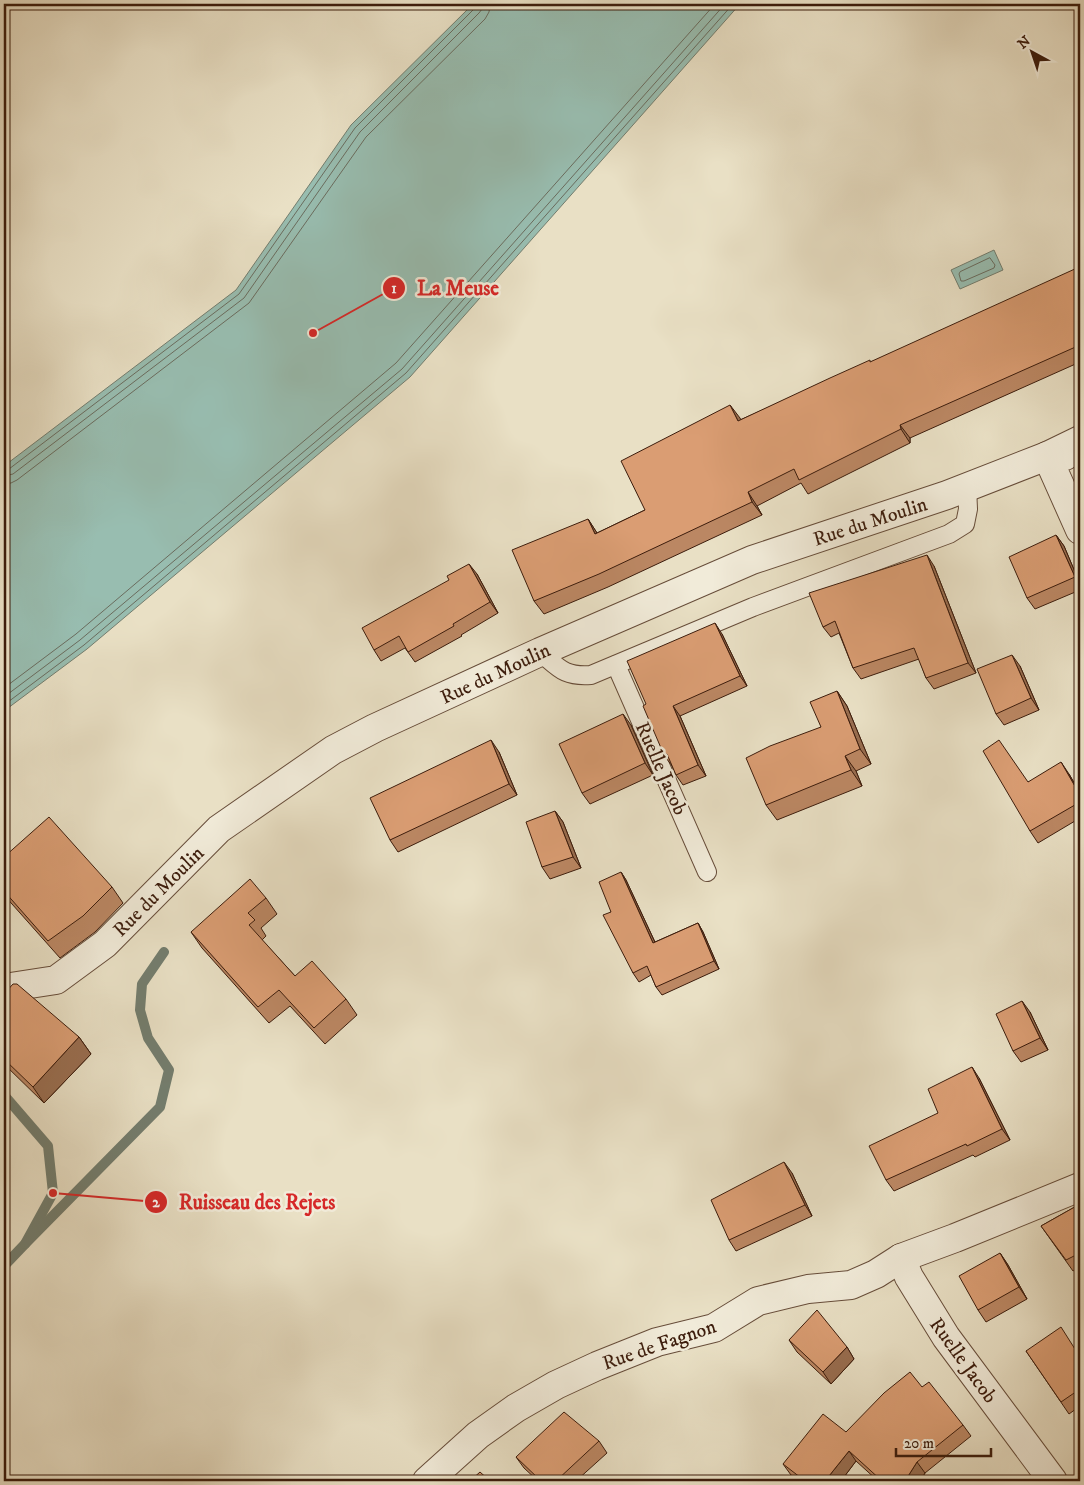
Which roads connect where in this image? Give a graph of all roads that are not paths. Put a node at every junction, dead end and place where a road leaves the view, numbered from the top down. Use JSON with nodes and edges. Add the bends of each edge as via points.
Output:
{"nodes":[{"id":1,"x":1080,"y":440,"type":"edge"},
{"id":2,"x":1047,"y":456,"type":"junction"},
{"id":3,"x":1080,"y":456,"type":"edge"},
{"id":4,"x":967,"y":487,"type":"junction"},
{"id":5,"x":1080,"y":530,"type":"edge"},
{"id":6,"x":540,"y":652,"type":"junction"},
{"id":7,"x":616,"y":664,"type":"junction"},
{"id":8,"x":707,"y":872,"type":"dead end"},
{"id":9,"x":4,"y":988,"type":"edge"},
{"id":10,"x":1080,"y":1187,"type":"edge"},
{"id":11,"x":901,"y":1258,"type":"junction"},
{"id":12,"x":427,"y":1481,"type":"edge"},
{"id":13,"x":1053,"y":1481,"type":"edge"}],
"edges":[{"from":1,"to":2,"type":"street","name":"Rue du Moulin"},
{"from":2,"to":3,"type":"street","name":"Rue du Moulin"},
{"from":2,"to":4,"type":"street","name":"Rue du Moulin"},
{"from":2,"to":5,"type":"street"},
{"from":4,"to":6,"type":"street","name":"Rue du Moulin","via":[[752,560]]},
{"from":4,"to":7,"type":"lane","via":[[965,524],[948,534]]},
{"from":6,"to":7,"type":"lane","via":[[564,672],[576,676],[591,675]]},
{"from":6,"to":9,"type":"street","name":"Rue du Moulin","via":[[333,750],[219,829],[105,944],[56,980]]},
{"from":7,"to":8,"type":"lane","name":"Ruelle Jacob"},
{"from":10,"to":11,"type":"street","name":"Rue de Fagnon"},
{"from":11,"to":12,"type":"street","name":"Rue de Fagnon","via":[[851,1285],[808,1289],[758,1301],[714,1328],[657,1342],[572,1378],[516,1408],[478,1435]]},
{"from":11,"to":13,"type":"street","name":"Ruelle Jacob","via":[[946,1337]]}]}
